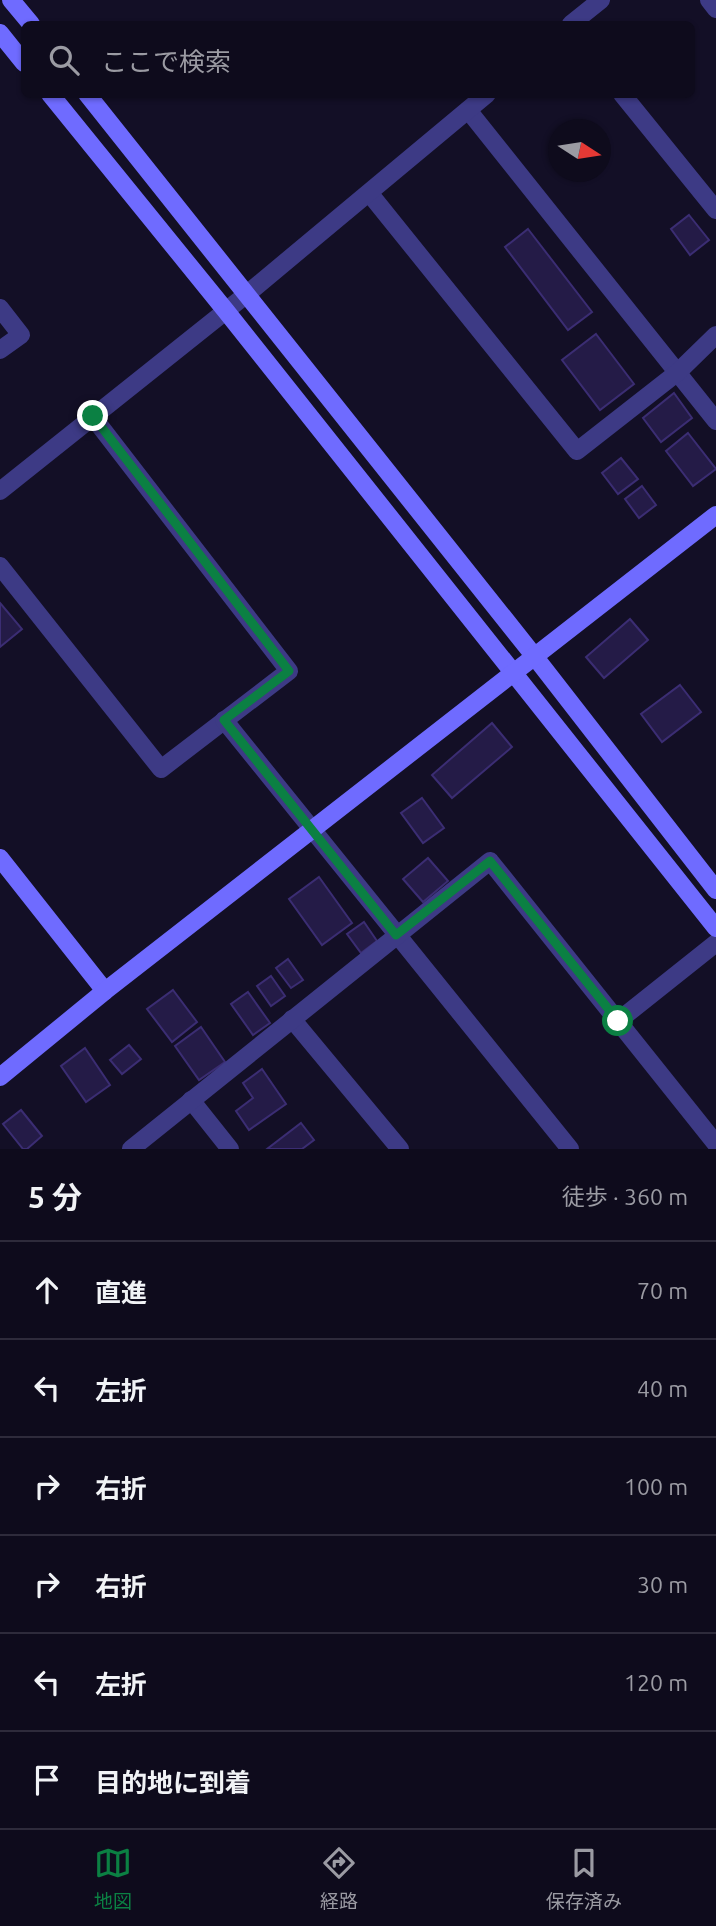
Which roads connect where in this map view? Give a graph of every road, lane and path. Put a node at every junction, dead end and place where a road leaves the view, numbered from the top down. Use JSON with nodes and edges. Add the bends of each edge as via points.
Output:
{"nodes":[{"id":1,"x":11,"y":0,"type":"edge"},
{"id":2,"x":601,"y":0,"type":"edge"},
{"id":3,"x":709,"y":0,"type":"edge"},
{"id":4,"x":716,"y":9,"type":"edge"},
{"id":5,"x":28,"y":21,"type":"edge"},
{"id":6,"x":575,"y":21,"type":"edge"},
{"id":7,"x":0,"y":33,"type":"edge"},
{"id":8,"x":21,"y":59,"type":"edge"},
{"id":9,"x":53,"y":98,"type":"edge"},
{"id":10,"x":90,"y":98,"type":"edge"},
{"id":11,"x":482,"y":98,"type":"edge"},
{"id":12,"x":625,"y":98,"type":"edge"},
{"id":13,"x":468,"y":110,"type":"junction"},
{"id":14,"x":370,"y":194,"type":"junction"},
{"id":15,"x":716,"y":209,"type":"edge"},
{"id":16,"x":247,"y":294,"type":"junction"},
{"id":17,"x":0,"y":308,"type":"edge"},
{"id":18,"x":226,"y":311,"type":"junction"},
{"id":19,"x":716,"y":335,"type":"edge"},
{"id":20,"x":0,"y":350,"type":"edge"},
{"id":21,"x":678,"y":372,"type":"junction"},
{"id":22,"x":93,"y":416,"type":"junction"},
{"id":23,"x":716,"y":421,"type":"edge"},
{"id":24,"x":0,"y":491,"type":"edge"},
{"id":25,"x":716,"y":515,"type":"edge"},
{"id":26,"x":0,"y":566,"type":"edge"},
{"id":27,"x":535,"y":657,"type":"junction"},
{"id":28,"x":513,"y":675,"type":"junction"},
{"id":29,"x":224,"y":720,"type":"junction"},
{"id":30,"x":313,"y":830,"type":"junction"},
{"id":31,"x":0,"y":858,"type":"edge"},
{"id":32,"x":716,"y":890,"type":"edge"},
{"id":33,"x":716,"y":928,"type":"edge"},
{"id":34,"x":396,"y":935,"type":"junction"},
{"id":35,"x":716,"y":943,"type":"edge"},
{"id":36,"x":105,"y":991,"type":"junction"},
{"id":37,"x":292,"y":1019,"type":"junction"},
{"id":38,"x":618,"y":1021,"type":"junction"},
{"id":39,"x":0,"y":1077,"type":"edge"},
{"id":40,"x":191,"y":1100,"type":"junction"},
{"id":41,"x":716,"y":1144,"type":"edge"},
{"id":42,"x":131,"y":1149,"type":"edge"},
{"id":43,"x":230,"y":1149,"type":"edge"},
{"id":44,"x":400,"y":1149,"type":"edge"},
{"id":45,"x":570,"y":1149,"type":"edge"}],
"edges":[{"from":1,"to":5,"type":"street"},
{"from":2,"to":6,"type":"street"},
{"from":3,"to":4,"type":"street"},
{"from":7,"to":8,"type":"street"},
{"from":9,"to":18,"type":"street"},
{"from":10,"to":16,"type":"street"},
{"from":11,"to":13,"type":"street"},
{"from":12,"to":15,"type":"street"},
{"from":13,"to":14,"type":"street"},
{"from":13,"to":21,"type":"street"},
{"from":14,"to":16,"type":"street"},
{"from":14,"to":21,"type":"street","via":[[577,452]]},
{"from":16,"to":18,"type":"street"},
{"from":16,"to":27,"type":"street"},
{"from":17,"to":20,"type":"street","via":[[21,335]]},
{"from":18,"to":22,"type":"street"},
{"from":18,"to":28,"type":"street"},
{"from":19,"to":21,"type":"street"},
{"from":21,"to":23,"type":"street"},
{"from":22,"to":24,"type":"street"},
{"from":22,"to":29,"type":"street","via":[[289,671]]},
{"from":25,"to":27,"type":"street"},
{"from":26,"to":29,"type":"street","via":[[161,769]]},
{"from":27,"to":28,"type":"street"},
{"from":27,"to":32,"type":"street"},
{"from":28,"to":30,"type":"street"},
{"from":28,"to":33,"type":"street"},
{"from":29,"to":30,"type":"street"},
{"from":30,"to":34,"type":"street"},
{"from":30,"to":36,"type":"street"},
{"from":31,"to":36,"type":"street"},
{"from":34,"to":37,"type":"street"},
{"from":34,"to":38,"type":"street","via":[[490,861]]},
{"from":34,"to":45,"type":"street"},
{"from":35,"to":38,"type":"street"},
{"from":36,"to":39,"type":"street"},
{"from":37,"to":40,"type":"street"},
{"from":37,"to":44,"type":"street"},
{"from":38,"to":41,"type":"street"},
{"from":40,"to":42,"type":"street"},
{"from":40,"to":43,"type":"street"}]}
